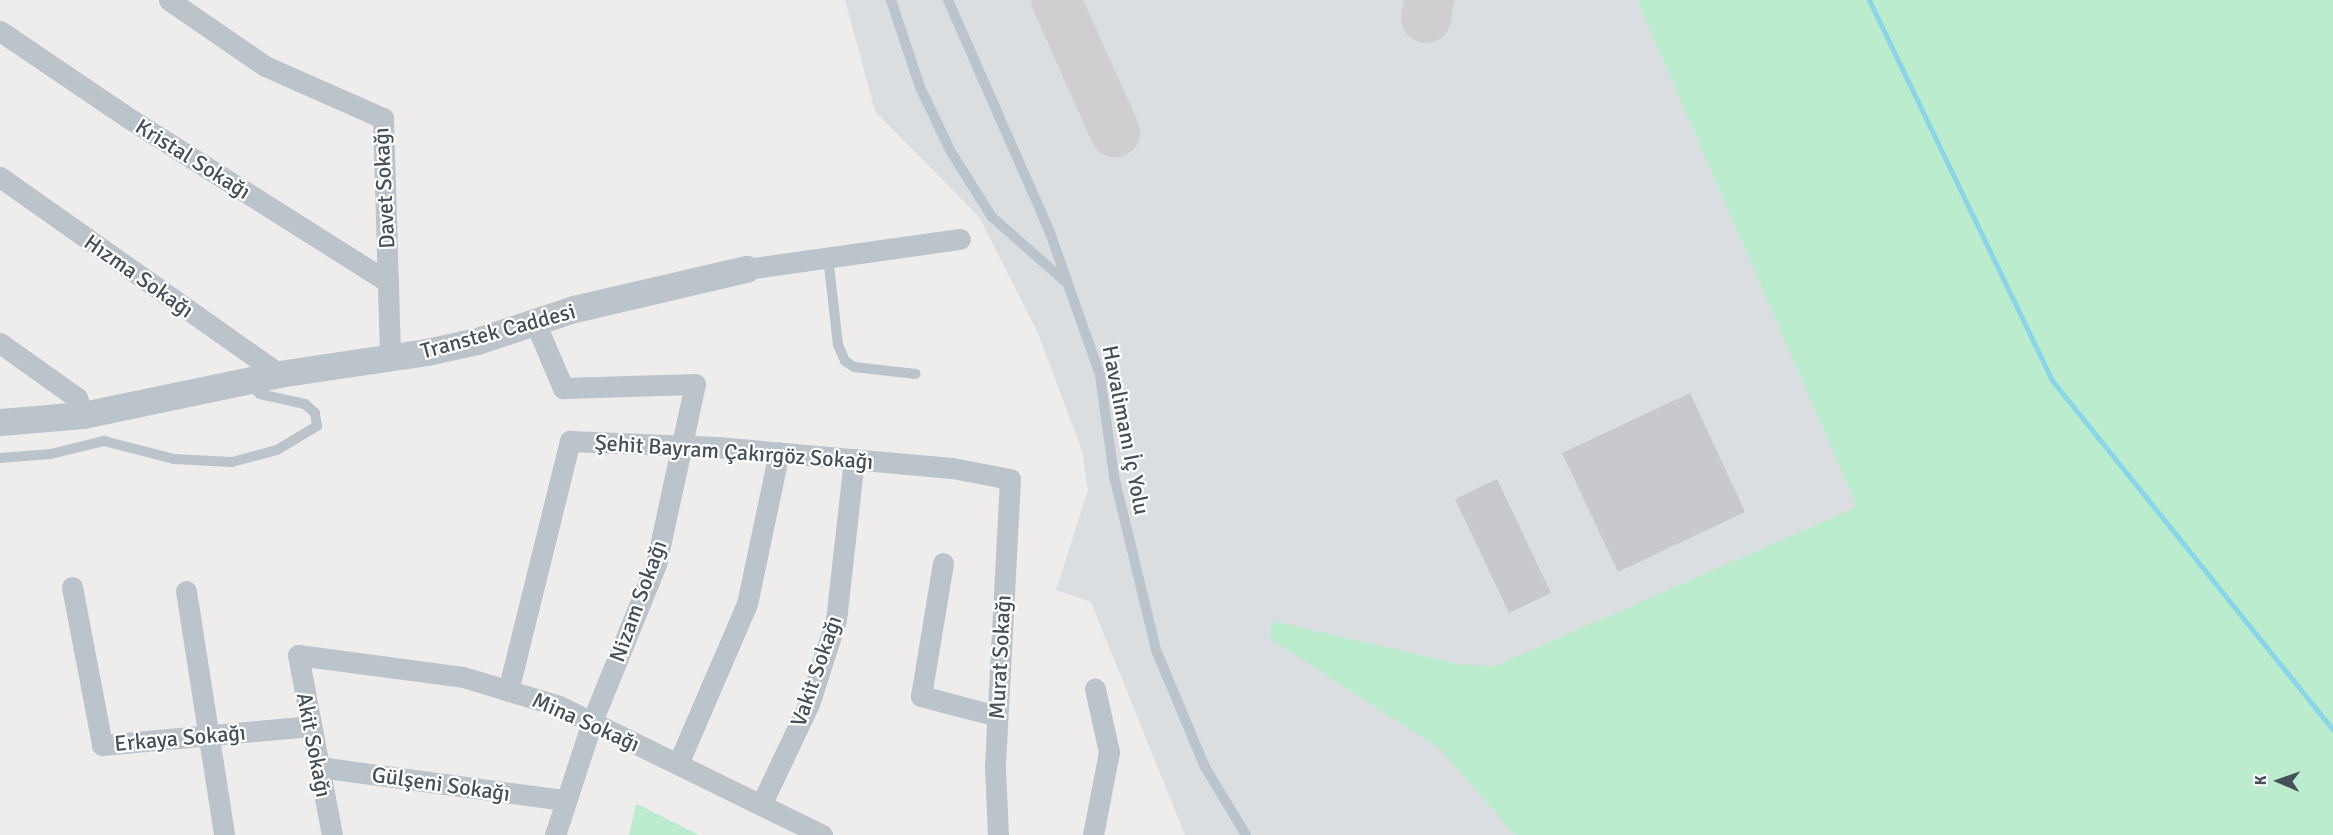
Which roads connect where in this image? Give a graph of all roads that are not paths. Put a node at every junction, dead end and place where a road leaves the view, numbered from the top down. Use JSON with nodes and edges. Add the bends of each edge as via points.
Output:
{"nodes":[{"id":1,"x":169,"y":0,"type":"edge"},
{"id":2,"x":891,"y":0,"type":"edge"},
{"id":3,"x":948,"y":0,"type":"edge"},
{"id":4,"x":0,"y":31,"type":"edge"},
{"id":5,"x":0,"y":177,"type":"edge"},
{"id":6,"x":960,"y":239,"type":"dead end"},
{"id":7,"x":828,"y":257,"type":"junction"},
{"id":8,"x":746,"y":269,"type":"joint"},
{"id":9,"x":388,"y":282,"type":"junction"},
{"id":10,"x":1071,"y":287,"type":"junction"},
{"id":11,"x":535,"y":322,"type":"junction"},
{"id":12,"x":0,"y":343,"type":"edge"},
{"id":13,"x":390,"y":358,"type":"junction"},
{"id":14,"x":279,"y":375,"type":"junction"},
{"id":15,"x":916,"y":375,"type":"dead end"},
{"id":16,"x":247,"y":381,"type":"junction"},
{"id":17,"x":83,"y":415,"type":"junction"},
{"id":18,"x":0,"y":422,"type":"edge"},
{"id":19,"x":682,"y":445,"type":"junction"},
{"id":20,"x":780,"y":452,"type":"junction"},
{"id":21,"x":0,"y":458,"type":"edge"},
{"id":22,"x":854,"y":459,"type":"junction"},
{"id":23,"x":1010,"y":479,"type":"joint"},
{"id":24,"x":943,"y":563,"type":"dead end"},
{"id":25,"x":72,"y":587,"type":"dead end"},
{"id":26,"x":186,"y":591,"type":"dead end"},
{"id":27,"x":298,"y":655,"type":"joint"},
{"id":28,"x":1095,"y":688,"type":"dead end"},
{"id":29,"x":508,"y":690,"type":"junction"},
{"id":30,"x":997,"y":716,"type":"junction"},
{"id":31,"x":592,"y":722,"type":"junction"},
{"id":32,"x":311,"y":726,"type":"junction"},
{"id":33,"x":206,"y":736,"type":"junction"},
{"id":34,"x":678,"y":764,"type":"junction"},
{"id":35,"x":319,"y":767,"type":"junction"},
{"id":36,"x":563,"y":800,"type":"junction"},
{"id":37,"x":761,"y":805,"type":"junction"},
{"id":38,"x":224,"y":835,"type":"edge"},
{"id":39,"x":332,"y":835,"type":"edge"},
{"id":40,"x":555,"y":835,"type":"edge"},
{"id":41,"x":822,"y":835,"type":"edge"},
{"id":42,"x":998,"y":835,"type":"edge"},
{"id":43,"x":1093,"y":835,"type":"edge"},
{"id":44,"x":1246,"y":835,"type":"edge"}],
"edges":[{"from":1,"to":9,"type":"street","name":"Davet Sokağı","via":[[265,66],[383,118]]},
{"from":2,"to":10,"type":"lane","via":[[920,87],[951,152],[992,217]]},
{"from":3,"to":10,"type":"lane","name":"Havalimanı İç Yolu"},
{"from":4,"to":9,"type":"street","name":"Kristal Sokağı","via":[[127,117]]},
{"from":5,"to":14,"type":"street","name":"Hızma Sokağı"},
{"from":6,"to":7,"type":"street","name":"Transtek Caddesi"},
{"from":7,"to":8,"type":"street","name":"Transtek Caddesi"},
{"from":7,"to":15,"type":"lane","via":[[838,345],[845,361],[854,368]]},
{"from":8,"to":11,"type":"street","name":"Transtek Caddesi"},
{"from":9,"to":13,"type":"street","name":"Davet Sokağı"},
{"from":10,"to":44,"type":"lane","name":"Havalimanı İç Yolu","via":[[1100,375],[1114,476],[1156,650],[1205,766]]},
{"from":11,"to":13,"type":"street","name":"Transtek Caddesi","via":[[477,341]]},
{"from":11,"to":19,"type":"street","name":"Nizam Sokağı","via":[[563,388],[695,384]]},
{"from":12,"to":17,"type":"street","via":[[76,398]]},
{"from":13,"to":14,"type":"street","name":"Transtek Caddesi"},
{"from":14,"to":16,"type":"street","name":"Transtek Caddesi"},
{"from":16,"to":17,"type":"street","name":"Transtek Caddesi"},
{"from":16,"to":21,"type":"lane","via":[[260,394],[305,404],[315,413],[317,426],[278,450],[232,462],[174,459],[104,441],[51,454]]},
{"from":17,"to":18,"type":"street","name":"Transtek Caddesi"},
{"from":19,"to":20,"type":"street","name":"Şehit Bayram Çakırgöz Sokağı"},
{"from":19,"to":29,"type":"street","name":"Şehit Bayram Çakırgöz Sokağı","via":[[570,441]]},
{"from":19,"to":31,"type":"street","name":"Nizam Sokağı","via":[[657,564]]},
{"from":20,"to":22,"type":"street","name":"Şehit Bayram Çakırgöz Sokağı"},
{"from":20,"to":34,"type":"street","via":[[747,604]]},
{"from":22,"to":23,"type":"street","name":"Şehit Bayram Çakırgöz Sokağı","via":[[952,468]]},
{"from":22,"to":37,"type":"street","name":"Vakit Sokağı","via":[[836,620],[809,705]]},
{"from":23,"to":30,"type":"street","name":"Murat Sokağı"},
{"from":24,"to":30,"type":"street","via":[[921,696]]},
{"from":25,"to":33,"type":"street","name":"Erkaya Sokağı","via":[[102,745]]},
{"from":26,"to":33,"type":"street"},
{"from":27,"to":29,"type":"street","name":"Mina Sokağı","via":[[463,677]]},
{"from":27,"to":32,"type":"street","name":"Akit Sokağı"},
{"from":28,"to":43,"type":"street","via":[[1109,752]]},
{"from":29,"to":31,"type":"street","name":"Mina Sokağı","via":[[559,706]]},
{"from":30,"to":42,"type":"street","name":"Murat Sokağı"},
{"from":31,"to":34,"type":"street","name":"Mina Sokağı"},
{"from":31,"to":36,"type":"street","name":"Nizam Sokağı"},
{"from":32,"to":33,"type":"street","name":"Erkaya Sokağı"},
{"from":32,"to":35,"type":"street","name":"Akit Sokağı"},
{"from":33,"to":38,"type":"street"},
{"from":34,"to":37,"type":"street","name":"Mina Sokağı"},
{"from":35,"to":36,"type":"street","name":"Gülşeni Sokağı"},
{"from":35,"to":39,"type":"street","name":"Akit Sokağı"},
{"from":36,"to":40,"type":"street","name":"Nizam Sokağı"},
{"from":37,"to":41,"type":"street","name":"Mina Sokağı"}]}
